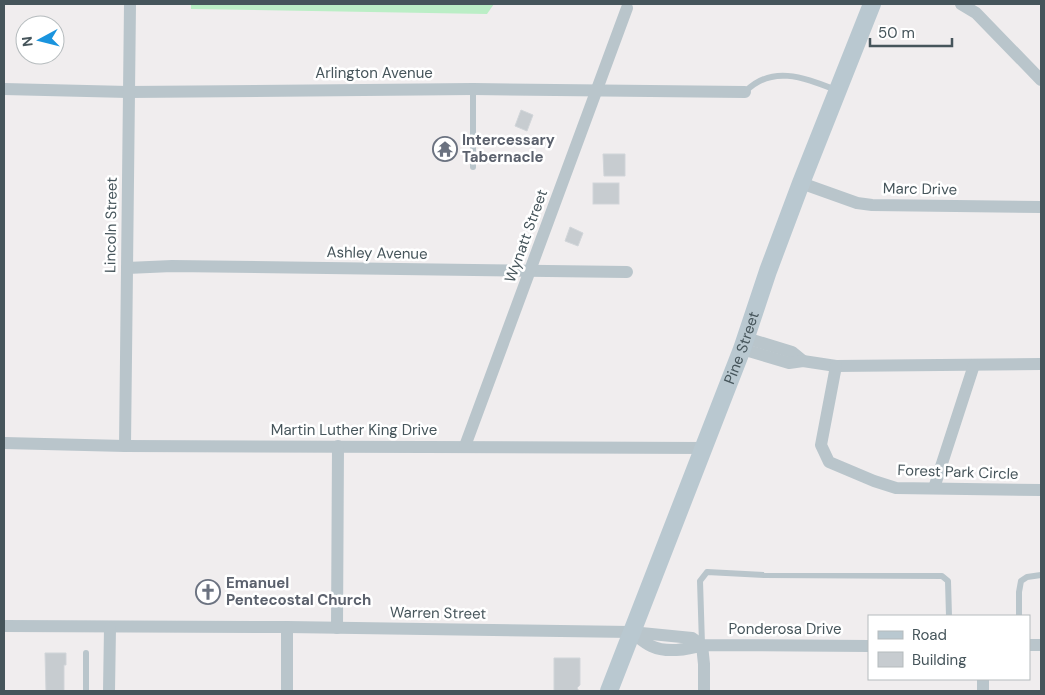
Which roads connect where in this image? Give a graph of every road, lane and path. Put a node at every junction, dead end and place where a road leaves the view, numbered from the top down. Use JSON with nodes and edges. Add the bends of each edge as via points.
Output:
{"nodes":[{"id":1,"x":130,"y":4,"type":"edge"},
{"id":2,"x":872,"y":4,"type":"edge"},
{"id":3,"x":961,"y":4,"type":"edge"},
{"id":4,"x":627,"y":8,"type":"dead end"},
{"id":5,"x":1041,"y":80,"type":"edge"},
{"id":6,"x":4,"y":89,"type":"edge"},
{"id":7,"x":473,"y":89,"type":"junction"},
{"id":8,"x":597,"y":90,"type":"junction"},
{"id":9,"x":837,"y":90,"type":"junction"},
{"id":10,"x":128,"y":92,"type":"junction"},
{"id":11,"x":745,"y":92,"type":"joint"},
{"id":12,"x":473,"y":167,"type":"dead end"},
{"id":13,"x":801,"y":183,"type":"junction"},
{"id":14,"x":1041,"y":207,"type":"edge"},
{"id":15,"x":127,"y":268,"type":"junction"},
{"id":16,"x":530,"y":271,"type":"junction"},
{"id":17,"x":626,"y":272,"type":"dead end"},
{"id":18,"x":744,"y":343,"type":"junction"},
{"id":19,"x":1041,"y":364,"type":"edge"},
{"id":20,"x":974,"y":365,"type":"junction"},
{"id":21,"x":836,"y":366,"type":"junction"},
{"id":22,"x":4,"y":443,"type":"edge"},
{"id":23,"x":125,"y":446,"type":"junction"},
{"id":24,"x":338,"y":446,"type":"junction"},
{"id":25,"x":465,"y":446,"type":"junction"},
{"id":26,"x":704,"y":448,"type":"junction"},
{"id":27,"x":934,"y":488,"type":"junction"},
{"id":28,"x":1041,"y":490,"type":"edge"},
{"id":29,"x":1041,"y":576,"type":"edge"},
{"id":30,"x":949,"y":615,"type":"edge"},
{"id":31,"x":1019,"y":615,"type":"edge"},
{"id":32,"x":4,"y":626,"type":"edge"},
{"id":33,"x":287,"y":627,"type":"junction"},
{"id":34,"x":110,"y":628,"type":"junction"},
{"id":35,"x":337,"y":628,"type":"junction"},
{"id":36,"x":632,"y":632,"type":"junction"},
{"id":37,"x":702,"y":645,"type":"junction"},
{"id":38,"x":868,"y":646,"type":"edge"},
{"id":39,"x":86,"y":653,"type":"dead end"},
{"id":40,"x":86,"y":691,"type":"edge"},
{"id":41,"x":110,"y":691,"type":"edge"},
{"id":42,"x":287,"y":691,"type":"edge"},
{"id":43,"x":609,"y":691,"type":"edge"},
{"id":44,"x":704,"y":691,"type":"edge"}],
"edges":[{"from":1,"to":10,"type":"street","name":"Lincoln Street"},
{"from":2,"to":9,"type":"street","name":"Pine Street"},
{"from":3,"to":5,"type":"street","via":[[976,13]]},
{"from":4,"to":8,"type":"street","name":"Wynatt Street"},
{"from":6,"to":10,"type":"street","name":"Arlington Avenue"},
{"from":7,"to":8,"type":"street","name":"Arlington Avenue"},
{"from":7,"to":10,"type":"street","name":"Arlington Avenue"},
{"from":7,"to":12,"type":"lane"},
{"from":8,"to":11,"type":"street","name":"Arlington Avenue"},
{"from":8,"to":16,"type":"street","name":"Wynatt Street"},
{"from":9,"to":11,"type":"lane","via":[[786,75],[758,81]]},
{"from":9,"to":13,"type":"street","name":"Pine Street"},
{"from":10,"to":15,"type":"street","name":"Lincoln Street"},
{"from":13,"to":14,"type":"street","name":"Marc Drive","via":[[872,205]]},
{"from":13,"to":18,"type":"street","name":"Pine Street"},
{"from":15,"to":16,"type":"street","name":"Ashley Avenue"},
{"from":15,"to":23,"type":"street","name":"Lincoln Street"},
{"from":16,"to":17,"type":"street","name":"Ashley Avenue"},
{"from":16,"to":25,"type":"street","name":"Wynatt Street"},
{"from":18,"to":21,"type":"street","via":[[789,363],[803,361]]},
{"from":18,"to":26,"type":"street","name":"Pine Street"},
{"from":19,"to":20,"type":"street"},
{"from":20,"to":21,"type":"street"},
{"from":20,"to":27,"type":"street"},
{"from":21,"to":27,"type":"street","name":"Forest Park Circle","via":[[821,445],[829,462],[896,488]]},
{"from":22,"to":23,"type":"street","name":"Martin Luther King Drive"},
{"from":23,"to":24,"type":"street","name":"Martin Luther King Drive"},
{"from":24,"to":25,"type":"street","name":"Martin Luther King Drive"},
{"from":24,"to":35,"type":"street"},
{"from":25,"to":26,"type":"street","name":"Martin Luther King Drive"},
{"from":26,"to":36,"type":"street","name":"Pine Street"},
{"from":27,"to":28,"type":"street","name":"Forest Park Circle"},
{"from":29,"to":31,"type":"lane","via":[[1021,581]]},
{"from":30,"to":37,"type":"lane","via":[[948,582],[942,576],[707,572],[700,581]]},
{"from":32,"to":34,"type":"street","name":"Warren Street"},
{"from":33,"to":34,"type":"street","name":"Warren Street"},
{"from":33,"to":35,"type":"street","name":"Warren Street"},
{"from":33,"to":42,"type":"street"},
{"from":34,"to":41,"type":"street"},
{"from":35,"to":36,"type":"street","name":"Warren Street"},
{"from":36,"to":37,"type":"street","name":"Ponderosa Drive","via":[[692,638]]},
{"from":36,"to":43,"type":"street","name":"Pine Street"},
{"from":37,"to":38,"type":"street","name":"Ponderosa Drive"},
{"from":37,"to":44,"type":"street"},
{"from":39,"to":40,"type":"lane"}]}
